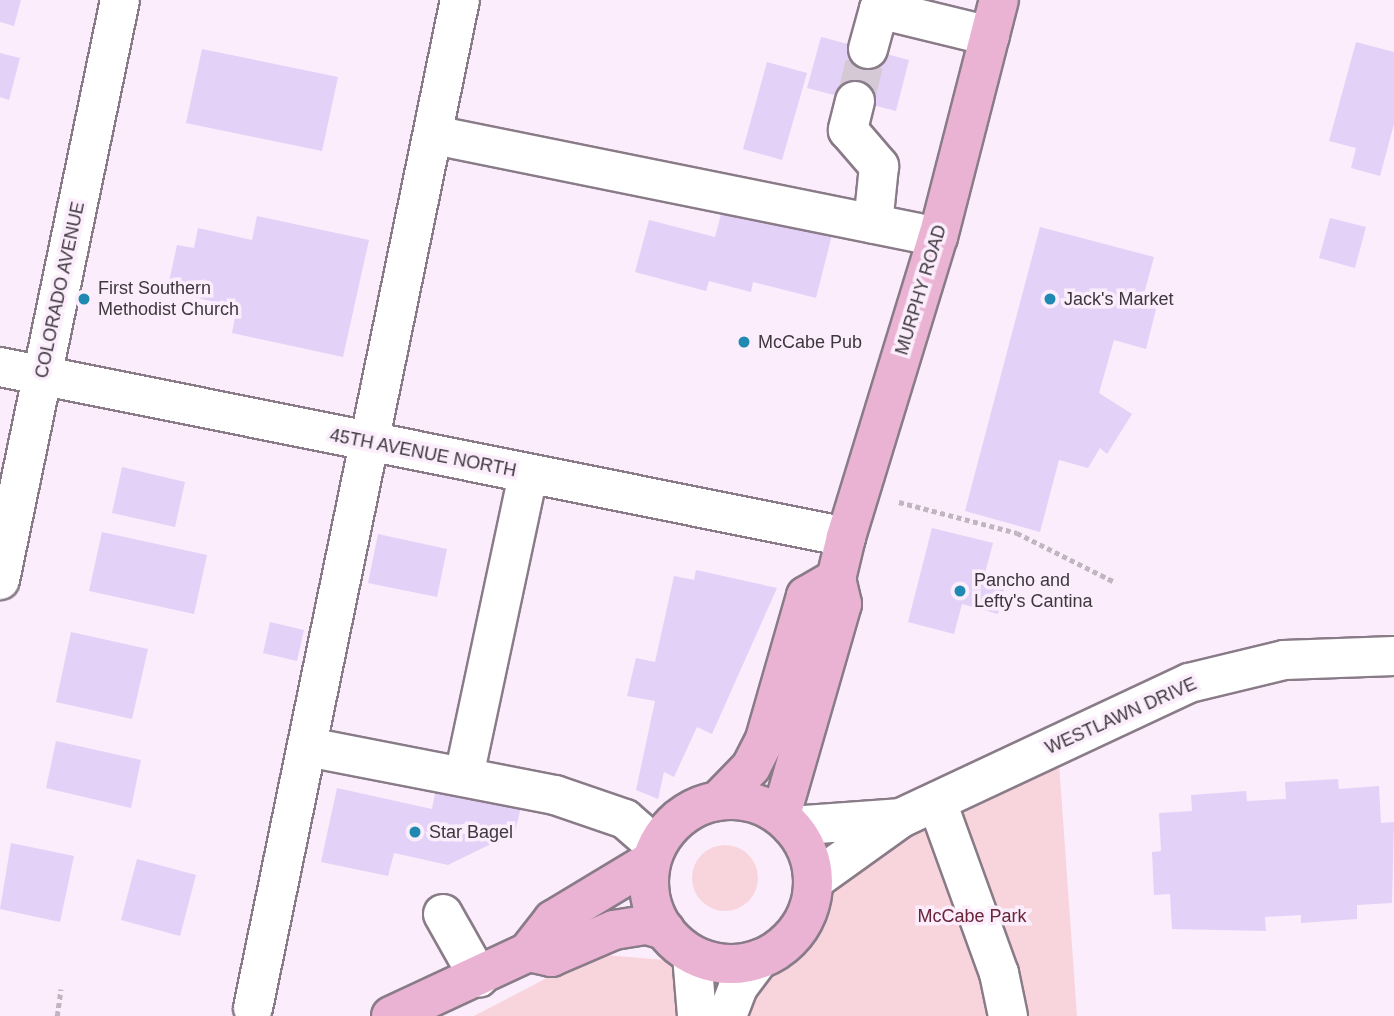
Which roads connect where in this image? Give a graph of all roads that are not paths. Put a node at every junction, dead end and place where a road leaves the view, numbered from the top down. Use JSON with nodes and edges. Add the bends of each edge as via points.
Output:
{"nodes":[{"id":1,"x":120,"y":0,"type":"edge"},
{"id":2,"x":460,"y":0,"type":"edge"},
{"id":3,"x":880,"y":4,"type":"edge"},
{"id":4,"x":994,"y":18,"type":"edge"},
{"id":5,"x":868,"y":49,"type":"tunnel mouth"},
{"id":6,"x":855,"y":100,"type":"tunnel mouth"},
{"id":7,"x":434,"y":135,"type":"junction"},
{"id":8,"x":873,"y":224,"type":"junction"},
{"id":9,"x":938,"y":237,"type":"junction"},
{"id":10,"x":0,"y":367,"type":"edge"},
{"id":11,"x":43,"y":376,"type":"junction"},
{"id":12,"x":374,"y":443,"type":"junction"},
{"id":13,"x":528,"y":474,"type":"junction"},
{"id":14,"x":846,"y":537,"type":"junction"},
{"id":15,"x":836,"y":579,"type":"junction"},
{"id":16,"x":0,"y":580,"type":"edge"},
{"id":17,"x":1394,"y":656,"type":"edge"},
{"id":18,"x":308,"y":747,"type":"junction"},
{"id":19,"x":464,"y":776,"type":"junction"},
{"id":20,"x":719,"y":800,"type":"junction"},
{"id":21,"x":937,"y":802,"type":"junction"},
{"id":22,"x":901,"y":818,"type":"junction"},
{"id":23,"x":786,"y":820,"type":"junction"},
{"id":24,"x":652,"y":853,"type":"junction"},
{"id":25,"x":813,"y":881,"type":"junction"},
{"id":26,"x":443,"y":914,"type":"dead end"},
{"id":27,"x":678,"y":942,"type":"junction"},
{"id":28,"x":528,"y":952,"type":"junction"},
{"id":29,"x":759,"y":959,"type":"junction"},
{"id":30,"x":479,"y":978,"type":"junction"},
{"id":31,"x":253,"y":1008,"type":"dead end"},
{"id":32,"x":391,"y":1016,"type":"edge"},
{"id":33,"x":697,"y":1016,"type":"edge"},
{"id":34,"x":727,"y":1016,"type":"edge"},
{"id":35,"x":1008,"y":1016,"type":"edge"}],
"edges":[{"from":1,"to":11,"type":"street","name":"COLORADO AVENUE"},
{"from":2,"to":7,"type":"street"},
{"from":3,"to":4,"type":"street"},
{"from":3,"to":5,"type":"street"},
{"from":4,"to":9,"type":"main road","name":"MURPHY ROAD"},
{"from":6,"to":8,"type":"street","via":[[848,130],[878,166]]},
{"from":7,"to":8,"type":"street"},
{"from":7,"to":12,"type":"street"},
{"from":8,"to":9,"type":"street"},
{"from":9,"to":14,"type":"main road","name":"MURPHY ROAD"},
{"from":10,"to":11,"type":"street","name":"45TH AVENUE NORTH"},
{"from":11,"to":12,"type":"street","name":"45TH AVENUE NORTH"},
{"from":11,"to":16,"type":"street","name":"COLORADO AVENUE"},
{"from":12,"to":13,"type":"street","name":"45TH AVENUE NORTH"},
{"from":12,"to":18,"type":"street"},
{"from":13,"to":14,"type":"street","name":"45TH AVENUE NORTH"},
{"from":13,"to":19,"type":"street"},
{"from":14,"to":15,"type":"main road","name":"MURPHY ROAD"},
{"from":15,"to":20,"type":"main road","via":[[806,596],[765,739],[751,767]]},
{"from":15,"to":23,"type":"main road","name":"MURPHY ROAD","via":[[842,604]]},
{"from":17,"to":21,"type":"street","name":"WESTLAWN DRIVE","via":[[1284,660],[1189,682]]},
{"from":18,"to":19,"type":"street"},
{"from":18,"to":31,"type":"street"},
{"from":19,"to":24,"type":"street","via":[[608,811]]},
{"from":20,"to":23,"type":"main road","via":[[759,804]]},
{"from":20,"to":24,"type":"main road","via":[[689,810]]},
{"from":21,"to":22,"type":"street","name":"WESTLAWN DRIVE"},
{"from":21,"to":35,"type":"street","via":[[999,973]]},
{"from":22,"to":23,"type":"street","name":"WESTLAWN DRIVE"},
{"from":22,"to":25,"type":"street","name":"WESTLAWN DRIVE"},
{"from":23,"to":25,"type":"main road","via":[[809,854]]},
{"from":24,"to":27,"type":"main road","via":[[649,896]]},
{"from":24,"to":28,"type":"main road","via":[[553,920]]},
{"from":25,"to":29,"type":"main road","via":[[797,932]]},
{"from":26,"to":30,"type":"street"},
{"from":27,"to":28,"type":"main road","via":[[647,925],[614,930],[551,957]]},
{"from":27,"to":29,"type":"main road","via":[[724,965]]},
{"from":27,"to":33,"type":"street"},
{"from":28,"to":30,"type":"main road"},
{"from":29,"to":34,"type":"street","via":[[738,987]]},
{"from":30,"to":32,"type":"main road"}]}
